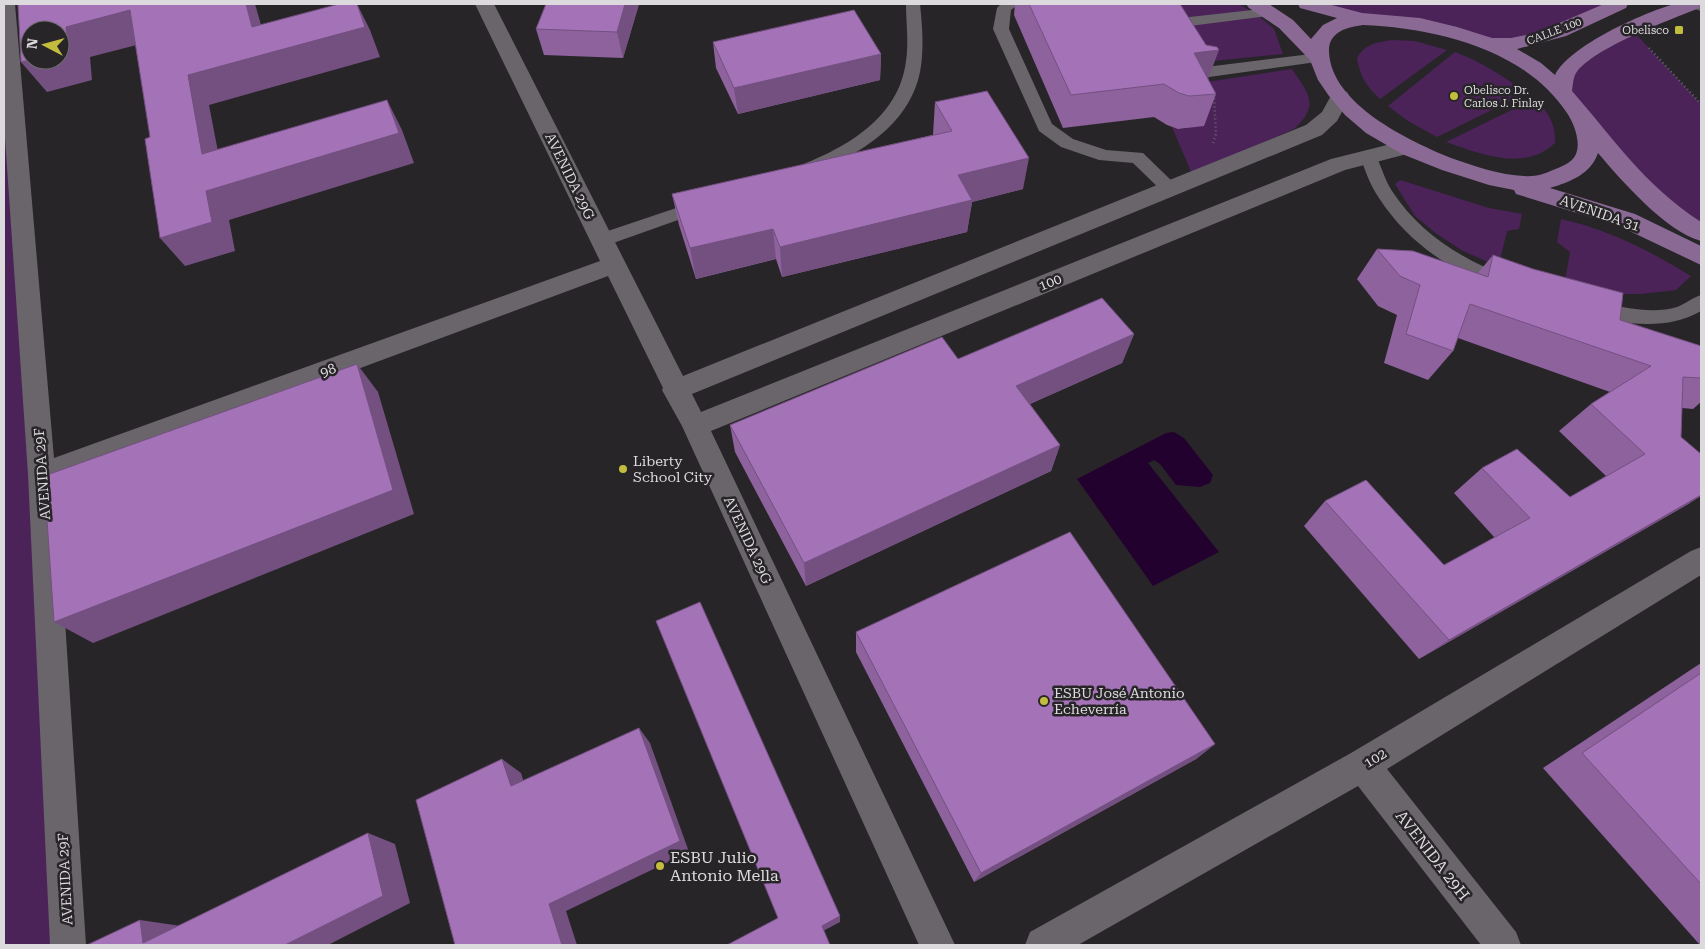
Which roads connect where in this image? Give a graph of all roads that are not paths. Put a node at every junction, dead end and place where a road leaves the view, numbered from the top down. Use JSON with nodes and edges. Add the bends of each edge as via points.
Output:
{"nodes":[{"id":1,"x":5,"y":4,"type":"edge"},
{"id":2,"x":484,"y":4,"type":"edge"},
{"id":3,"x":913,"y":4,"type":"edge"},
{"id":4,"x":1012,"y":4,"type":"edge"},
{"id":5,"x":1307,"y":4,"type":"edge"},
{"id":6,"x":1619,"y":4,"type":"edge"},
{"id":7,"x":1692,"y":4,"type":"edge"},
{"id":8,"x":1263,"y":8,"type":"edge"},
{"id":9,"x":1362,"y":19,"type":"junction"},
{"id":10,"x":1485,"y":43,"type":"junction"},
{"id":11,"x":1319,"y":58,"type":"junction"},
{"id":12,"x":1562,"y":91,"type":"junction"},
{"id":13,"x":1340,"y":97,"type":"junction"},
{"id":14,"x":1582,"y":118,"type":"junction"},
{"id":15,"x":1407,"y":146,"type":"junction"},
{"id":16,"x":1368,"y":156,"type":"junction"},
{"id":17,"x":788,"y":176,"type":"edge"},
{"id":18,"x":1496,"y":179,"type":"junction"},
{"id":19,"x":1171,"y":190,"type":"junction"},
{"id":20,"x":718,"y":200,"type":"edge"},
{"id":21,"x":1701,"y":233,"type":"edge"},
{"id":22,"x":602,"y":240,"type":"junction"},
{"id":23,"x":1701,"y":256,"type":"edge"},
{"id":24,"x":614,"y":265,"type":"junction"},
{"id":25,"x":1522,"y":290,"type":"edge"},
{"id":26,"x":1701,"y":302,"type":"edge"},
{"id":27,"x":1576,"y":305,"type":"edge"},
{"id":28,"x":675,"y":390,"type":"junction"},
{"id":29,"x":695,"y":426,"type":"junction"},
{"id":30,"x":42,"y":474,"type":"junction"},
{"id":31,"x":1701,"y":560,"type":"edge"},
{"id":32,"x":1363,"y":765,"type":"junction"},
{"id":33,"x":68,"y":945,"type":"edge"},
{"id":34,"x":937,"y":945,"type":"edge"},
{"id":35,"x":1044,"y":945,"type":"edge"},
{"id":36,"x":1503,"y":945,"type":"edge"}],
"edges":[{"from":1,"to":30,"type":"street","name":"AVENIDA 29F"},
{"from":2,"to":22,"type":"street","name":"AVENIDA 29G"},
{"from":3,"to":17,"type":"lane","via":[[915,48],[912,77],[895,112],[864,142]]},
{"from":4,"to":19,"type":"lane","via":[[1004,8],[1001,29],[1045,127],[1067,143],[1105,156],[1137,157]]},
{"from":5,"to":9,"type":"main road"},
{"from":6,"to":10,"type":"main road","name":"CALLE 100","via":[[1533,42]]},
{"from":7,"to":12,"type":"main road","via":[[1631,29],[1581,57],[1566,72]]},
{"from":8,"to":11,"type":"main road","via":[[1286,24]]},
{"from":8,"to":11,"type":"lane","via":[[1172,24],[1202,73]]},
{"from":9,"to":10,"type":"main road","via":[[1421,24]]},
{"from":9,"to":11,"type":"main road","via":[[1334,27],[1322,36],[1318,46]]},
{"from":10,"to":12,"type":"main road","via":[[1522,59]]},
{"from":11,"to":13,"type":"main road"},
{"from":12,"to":14,"type":"main road"},
{"from":13,"to":15,"type":"main road","via":[[1360,117]]},
{"from":13,"to":19,"type":"street","via":[[1330,116],[1314,130]]},
{"from":14,"to":18,"type":"main road","via":[[1588,154],[1576,169],[1552,180],[1529,184]]},
{"from":14,"to":21,"type":"main road","via":[[1638,185],[1658,204]]},
{"from":15,"to":16,"type":"street","name":"100"},
{"from":15,"to":18,"type":"main road","via":[[1457,168]]},
{"from":16,"to":25,"type":"lane","via":[[1385,193],[1408,225],[1448,257]]},
{"from":16,"to":29,"type":"street","name":"100","via":[[1339,164]]},
{"from":18,"to":23,"type":"main road","name":"AVENIDA 31","via":[[1627,220]]},
{"from":19,"to":28,"type":"street"},
{"from":20,"to":22,"type":"lane"},
{"from":22,"to":24,"type":"street","name":"AVENIDA 29G"},
{"from":24,"to":28,"type":"street","name":"AVENIDA 29G"},
{"from":24,"to":30,"type":"street","name":"98"},
{"from":26,"to":27,"type":"lane","via":[[1678,314],[1653,316]]},
{"from":28,"to":29,"type":"street","name":"AVENIDA 29G"},
{"from":29,"to":34,"type":"street","name":"AVENIDA 29G"},
{"from":30,"to":33,"type":"street","name":"AVENIDA 29F"},
{"from":31,"to":32,"type":"street","name":"102"},
{"from":32,"to":35,"type":"street","name":"102"},
{"from":32,"to":36,"type":"street","name":"AVENIDA 29H"}]}
